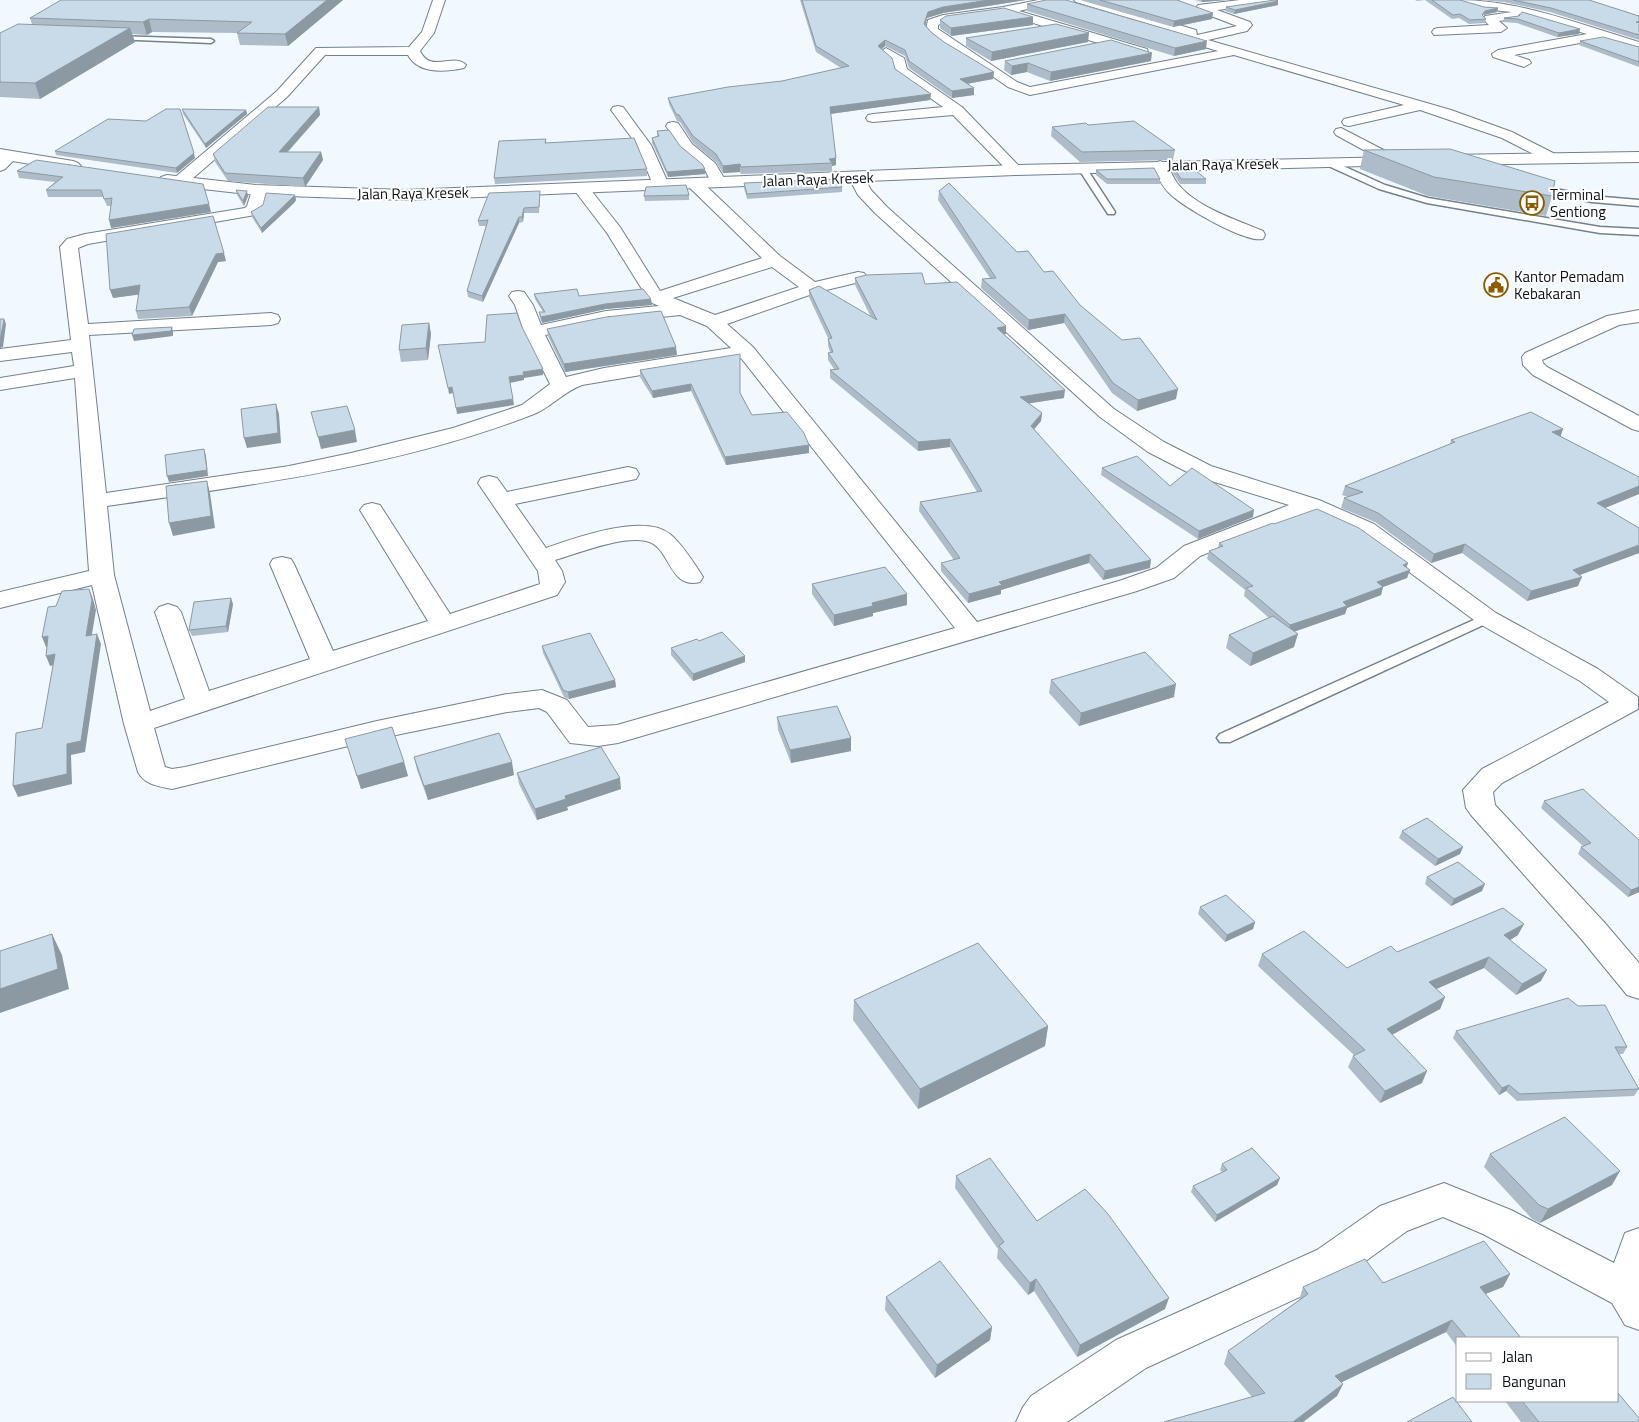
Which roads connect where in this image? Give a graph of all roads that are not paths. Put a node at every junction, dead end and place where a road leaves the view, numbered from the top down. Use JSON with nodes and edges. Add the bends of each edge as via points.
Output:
{"nodes":[{"id":1,"x":439,"y":0,"type":"edge"},
{"id":2,"x":1054,"y":0,"type":"edge"},
{"id":3,"x":1060,"y":0,"type":"edge"},
{"id":4,"x":1080,"y":0,"type":"edge"},
{"id":5,"x":1271,"y":0,"type":"edge"},
{"id":6,"x":1462,"y":0,"type":"edge"},
{"id":7,"x":975,"y":3,"type":"edge"},
{"id":8,"x":1004,"y":11,"type":"junction"},
{"id":9,"x":1528,"y":13,"type":"junction"},
{"id":10,"x":1057,"y":27,"type":"junction"},
{"id":11,"x":1029,"y":31,"type":"edge"},
{"id":12,"x":1438,"y":32,"type":"dead end"},
{"id":13,"x":1639,"y":35,"type":"edge"},
{"id":14,"x":1603,"y":36,"type":"junction"},
{"id":15,"x":106,"y":37,"type":"edge"},
{"id":16,"x":1199,"y":38,"type":"junction"},
{"id":17,"x":964,"y":40,"type":"edge"},
{"id":18,"x":1618,"y":40,"type":"junction"},
{"id":19,"x":211,"y":41,"type":"edge"},
{"id":20,"x":945,"y":43,"type":"junction"},
{"id":21,"x":1110,"y":43,"type":"junction"},
{"id":22,"x":1639,"y":46,"type":"edge"},
{"id":23,"x":303,"y":48,"type":"dead end"},
{"id":24,"x":1082,"y":49,"type":"edge"},
{"id":25,"x":1240,"y":50,"type":"junction"},
{"id":26,"x":321,"y":51,"type":"junction"},
{"id":27,"x":413,"y":51,"type":"junction"},
{"id":28,"x":886,"y":52,"type":"edge"},
{"id":29,"x":1007,"y":63,"type":"edge"},
{"id":30,"x":1178,"y":63,"type":"junction"},
{"id":31,"x":1524,"y":63,"type":"dead end"},
{"id":32,"x":459,"y":65,"type":"dead end"},
{"id":33,"x":988,"y":67,"type":"junction"},
{"id":34,"x":1427,"y":104,"type":"junction"},
{"id":35,"x":618,"y":110,"type":"dead end"},
{"id":36,"x":957,"y":110,"type":"junction"},
{"id":37,"x":873,"y":118,"type":"dead end"},
{"id":38,"x":673,"y":126,"type":"dead end"},
{"id":39,"x":1639,"y":157,"type":"edge"},
{"id":40,"x":1552,"y":158,"type":"junction"},
{"id":41,"x":1572,"y":158,"type":"junction"},
{"id":42,"x":3,"y":159,"type":"edge"},
{"id":43,"x":1456,"y":159,"type":"junction"},
{"id":44,"x":1327,"y":162,"type":"junction"},
{"id":45,"x":1396,"y":162,"type":"junction"},
{"id":46,"x":1160,"y":166,"type":"junction"},
{"id":47,"x":1471,"y":167,"type":"edge"},
{"id":48,"x":85,"y":168,"type":"edge"},
{"id":49,"x":1082,"y":168,"type":"junction"},
{"id":50,"x":1015,"y":170,"type":"junction"},
{"id":51,"x":151,"y":178,"type":"edge"},
{"id":52,"x":857,"y":178,"type":"junction"},
{"id":53,"x":179,"y":182,"type":"junction"},
{"id":54,"x":719,"y":183,"type":"junction"},
{"id":55,"x":695,"y":184,"type":"junction"},
{"id":56,"x":662,"y":185,"type":"junction"},
{"id":57,"x":580,"y":187,"type":"junction"},
{"id":58,"x":1527,"y":187,"type":"edge"},
{"id":59,"x":259,"y":190,"type":"junction"},
{"id":60,"x":1639,"y":203,"type":"edge"},
{"id":61,"x":1111,"y":212,"type":"dead end"},
{"id":62,"x":1639,"y":232,"type":"edge"},
{"id":63,"x":1257,"y":234,"type":"dead end"},
{"id":64,"x":774,"y":260,"type":"junction"},
{"id":65,"x":858,"y":277,"type":"edge"},
{"id":66,"x":812,"y":288,"type":"junction"},
{"id":67,"x":518,"y":296,"type":"dead end"},
{"id":68,"x":656,"y":298,"type":"junction"},
{"id":69,"x":680,"y":309,"type":"junction"},
{"id":70,"x":1639,"y":316,"type":"edge"},
{"id":71,"x":271,"y":319,"type":"dead end"},
{"id":72,"x":714,"y":322,"type":"junction"},
{"id":73,"x":534,"y":332,"type":"junction"},
{"id":74,"x":81,"y":348,"type":"junction"},
{"id":75,"x":746,"y":351,"type":"junction"},
{"id":76,"x":0,"y":355,"type":"edge"},
{"id":77,"x":0,"y":384,"type":"edge"},
{"id":78,"x":561,"y":386,"type":"junction"},
{"id":79,"x":1639,"y":425,"type":"edge"},
{"id":80,"x":628,"y":474,"type":"dead end"},
{"id":81,"x":95,"y":500,"type":"junction"},
{"id":82,"x":1312,"y":505,"type":"junction"},
{"id":83,"x":372,"y":510,"type":"dead end"},
{"id":84,"x":541,"y":557,"type":"junction"},
{"id":85,"x":282,"y":564,"type":"dead end"},
{"id":86,"x":102,"y":575,"type":"junction"},
{"id":87,"x":691,"y":578,"type":"dead end"},
{"id":88,"x":0,"y":600,"type":"edge"},
{"id":89,"x":168,"y":612,"type":"dead end"},
{"id":90,"x":1487,"y":618,"type":"junction"},
{"id":91,"x":444,"y":625,"type":"junction"},
{"id":92,"x":972,"y":632,"type":"junction"},
{"id":93,"x":325,"y":663,"type":"junction"},
{"id":94,"x":1633,"y":699,"type":"edge"},
{"id":95,"x":200,"y":703,"type":"junction"},
{"id":96,"x":138,"y":724,"type":"junction"},
{"id":97,"x":1225,"y":738,"type":"dead end"},
{"id":98,"x":1639,"y":986,"type":"edge"},
{"id":99,"x":1639,"y":1246,"type":"edge"},
{"id":100,"x":1632,"y":1301,"type":"edge"},
{"id":101,"x":1038,"y":1422,"type":"edge"}],
"edges":[{"from":1,"to":27,"type":"street","via":[[428,33]]},
{"from":2,"to":8,"type":"street"},
{"from":3,"to":16,"type":"street"},
{"from":4,"to":16,"type":"street"},
{"from":5,"to":16,"type":"street","via":[[1198,6],[1246,24],[1242,28]]},
{"from":6,"to":9,"type":"street"},
{"from":7,"to":8,"type":"street"},
{"from":8,"to":10,"type":"street"},
{"from":8,"to":20,"type":"street","via":[[932,23],[932,30]]},
{"from":9,"to":12,"type":"street","via":[[1489,19],[1501,28]]},
{"from":9,"to":14,"type":"street"},
{"from":10,"to":11,"type":"street"},
{"from":10,"to":21,"type":"street"},
{"from":13,"to":18,"type":"street"},
{"from":14,"to":18,"type":"street"},
{"from":14,"to":31,"type":"street","via":[[1493,52]]},
{"from":15,"to":19,"type":"lane"},
{"from":16,"to":25,"type":"street"},
{"from":17,"to":20,"type":"street"},
{"from":18,"to":22,"type":"street"},
{"from":20,"to":33,"type":"street"},
{"from":21,"to":24,"type":"street"},
{"from":21,"to":30,"type":"street"},
{"from":23,"to":26,"type":"street"},
{"from":25,"to":30,"type":"street"},
{"from":25,"to":34,"type":"street"},
{"from":26,"to":27,"type":"street"},
{"from":26,"to":53,"type":"street","via":[[282,94]]},
{"from":27,"to":32,"type":"street","via":[[416,61],[423,65]]},
{"from":28,"to":36,"type":"street","via":[[899,61],[901,71]]},
{"from":29,"to":33,"type":"street"},
{"from":30,"to":33,"type":"street","via":[[1030,91],[1004,80]]},
{"from":34,"to":40,"type":"street","via":[[1498,131]]},
{"from":34,"to":41,"type":"street","via":[[1498,122]]},
{"from":34,"to":45,"type":"street","via":[[1345,127]]},
{"from":35,"to":56,"type":"street","via":[[644,145]]},
{"from":36,"to":37,"type":"street"},
{"from":36,"to":50,"type":"street"},
{"from":38,"to":54,"type":"street","via":[[687,147],[710,166]]},
{"from":39,"to":41,"type":"street","name":"Jalan Raya Kresek"},
{"from":40,"to":41,"type":"street","name":"Jalan Raya Kresek"},
{"from":40,"to":43,"type":"street","name":"Jalan Raya Kresek"},
{"from":42,"to":48,"type":"street"},
{"from":43,"to":45,"type":"street","name":"Jalan Raya Kresek"},
{"from":43,"to":47,"type":"lane"},
{"from":44,"to":45,"type":"street","name":"Jalan Raya Kresek"},
{"from":44,"to":46,"type":"street","name":"Jalan Raya Kresek"},
{"from":44,"to":62,"type":"lane","via":[[1382,187],[1427,200],[1600,230]]},
{"from":46,"to":49,"type":"street","name":"Jalan Raya Kresek"},
{"from":46,"to":63,"type":"street","via":[[1173,188],[1184,197],[1210,213]]},
{"from":49,"to":50,"type":"street","name":"Jalan Raya Kresek"},
{"from":49,"to":61,"type":"lane"},
{"from":50,"to":52,"type":"street","name":"Jalan Raya Kresek"},
{"from":51,"to":53,"type":"street","name":"Jalan Raya Kresek"},
{"from":52,"to":54,"type":"street","name":"Jalan Raya Kresek"},
{"from":52,"to":82,"type":"street","via":[[864,192],[881,210],[1107,414],[1156,447],[1203,472]]},
{"from":53,"to":59,"type":"street","name":"Jalan Raya Kresek"},
{"from":54,"to":55,"type":"street","name":"Jalan Raya Kresek"},
{"from":55,"to":56,"type":"street","name":"Jalan Raya Kresek"},
{"from":55,"to":64,"type":"street"},
{"from":56,"to":57,"type":"street","name":"Jalan Raya Kresek"},
{"from":57,"to":59,"type":"street","name":"Jalan Raya Kresek","via":[[405,196]]},
{"from":57,"to":68,"type":"street","via":[[614,231]]},
{"from":58,"to":60,"type":"lane","via":[[1592,199]]},
{"from":59,"to":74,"type":"street","via":[[255,208],[249,212],[73,243],[69,247]]},
{"from":64,"to":66,"type":"street"},
{"from":64,"to":68,"type":"street"},
{"from":65,"to":66,"type":"street"},
{"from":66,"to":72,"type":"street"},
{"from":67,"to":73,"type":"street"},
{"from":68,"to":69,"type":"street"},
{"from":69,"to":72,"type":"street"},
{"from":69,"to":73,"type":"street","via":[[606,317]]},
{"from":70,"to":79,"type":"street","via":[[1614,320],[1532,356],[1533,365],[1540,371]]},
{"from":71,"to":74,"type":"street"},
{"from":72,"to":75,"type":"street"},
{"from":73,"to":78,"type":"street"},
{"from":74,"to":76,"type":"street"},
{"from":74,"to":77,"type":"street"},
{"from":74,"to":81,"type":"street"},
{"from":75,"to":78,"type":"street","via":[[604,374]]},
{"from":75,"to":92,"type":"street"},
{"from":78,"to":81,"type":"street","via":[[529,409],[460,433],[351,460],[290,473]]},
{"from":80,"to":84,"type":"street","via":[[495,491]]},
{"from":81,"to":86,"type":"street"},
{"from":82,"to":90,"type":"street","via":[[1366,529]]},
{"from":82,"to":92,"type":"street","via":[[1192,551],[1166,573]]},
{"from":83,"to":91,"type":"street"},
{"from":84,"to":87,"type":"street","via":[[627,533],[648,532],[659,538]]},
{"from":84,"to":91,"type":"street","via":[[553,579],[548,590]]},
{"from":85,"to":93,"type":"street"},
{"from":86,"to":88,"type":"street"},
{"from":86,"to":96,"type":"street"},
{"from":89,"to":95,"type":"street"},
{"from":90,"to":94,"type":"street"},
{"from":90,"to":97,"type":"lane"},
{"from":91,"to":93,"type":"street"},
{"from":92,"to":96,"type":"street","via":[[618,734],[598,737],[580,736],[557,706],[542,699],[507,703],[377,730],[172,779],[152,772]]},
{"from":93,"to":95,"type":"street"},
{"from":94,"to":98,"type":"street","via":[[1492,776],[1478,790],[1481,808]]},
{"from":95,"to":96,"type":"street"},
{"from":99,"to":100,"type":"street"},
{"from":100,"to":101,"type":"street","via":[[1497,1222],[1444,1200],[1394,1218],[1331,1263],[1131,1354],[1046,1411]]}]}
